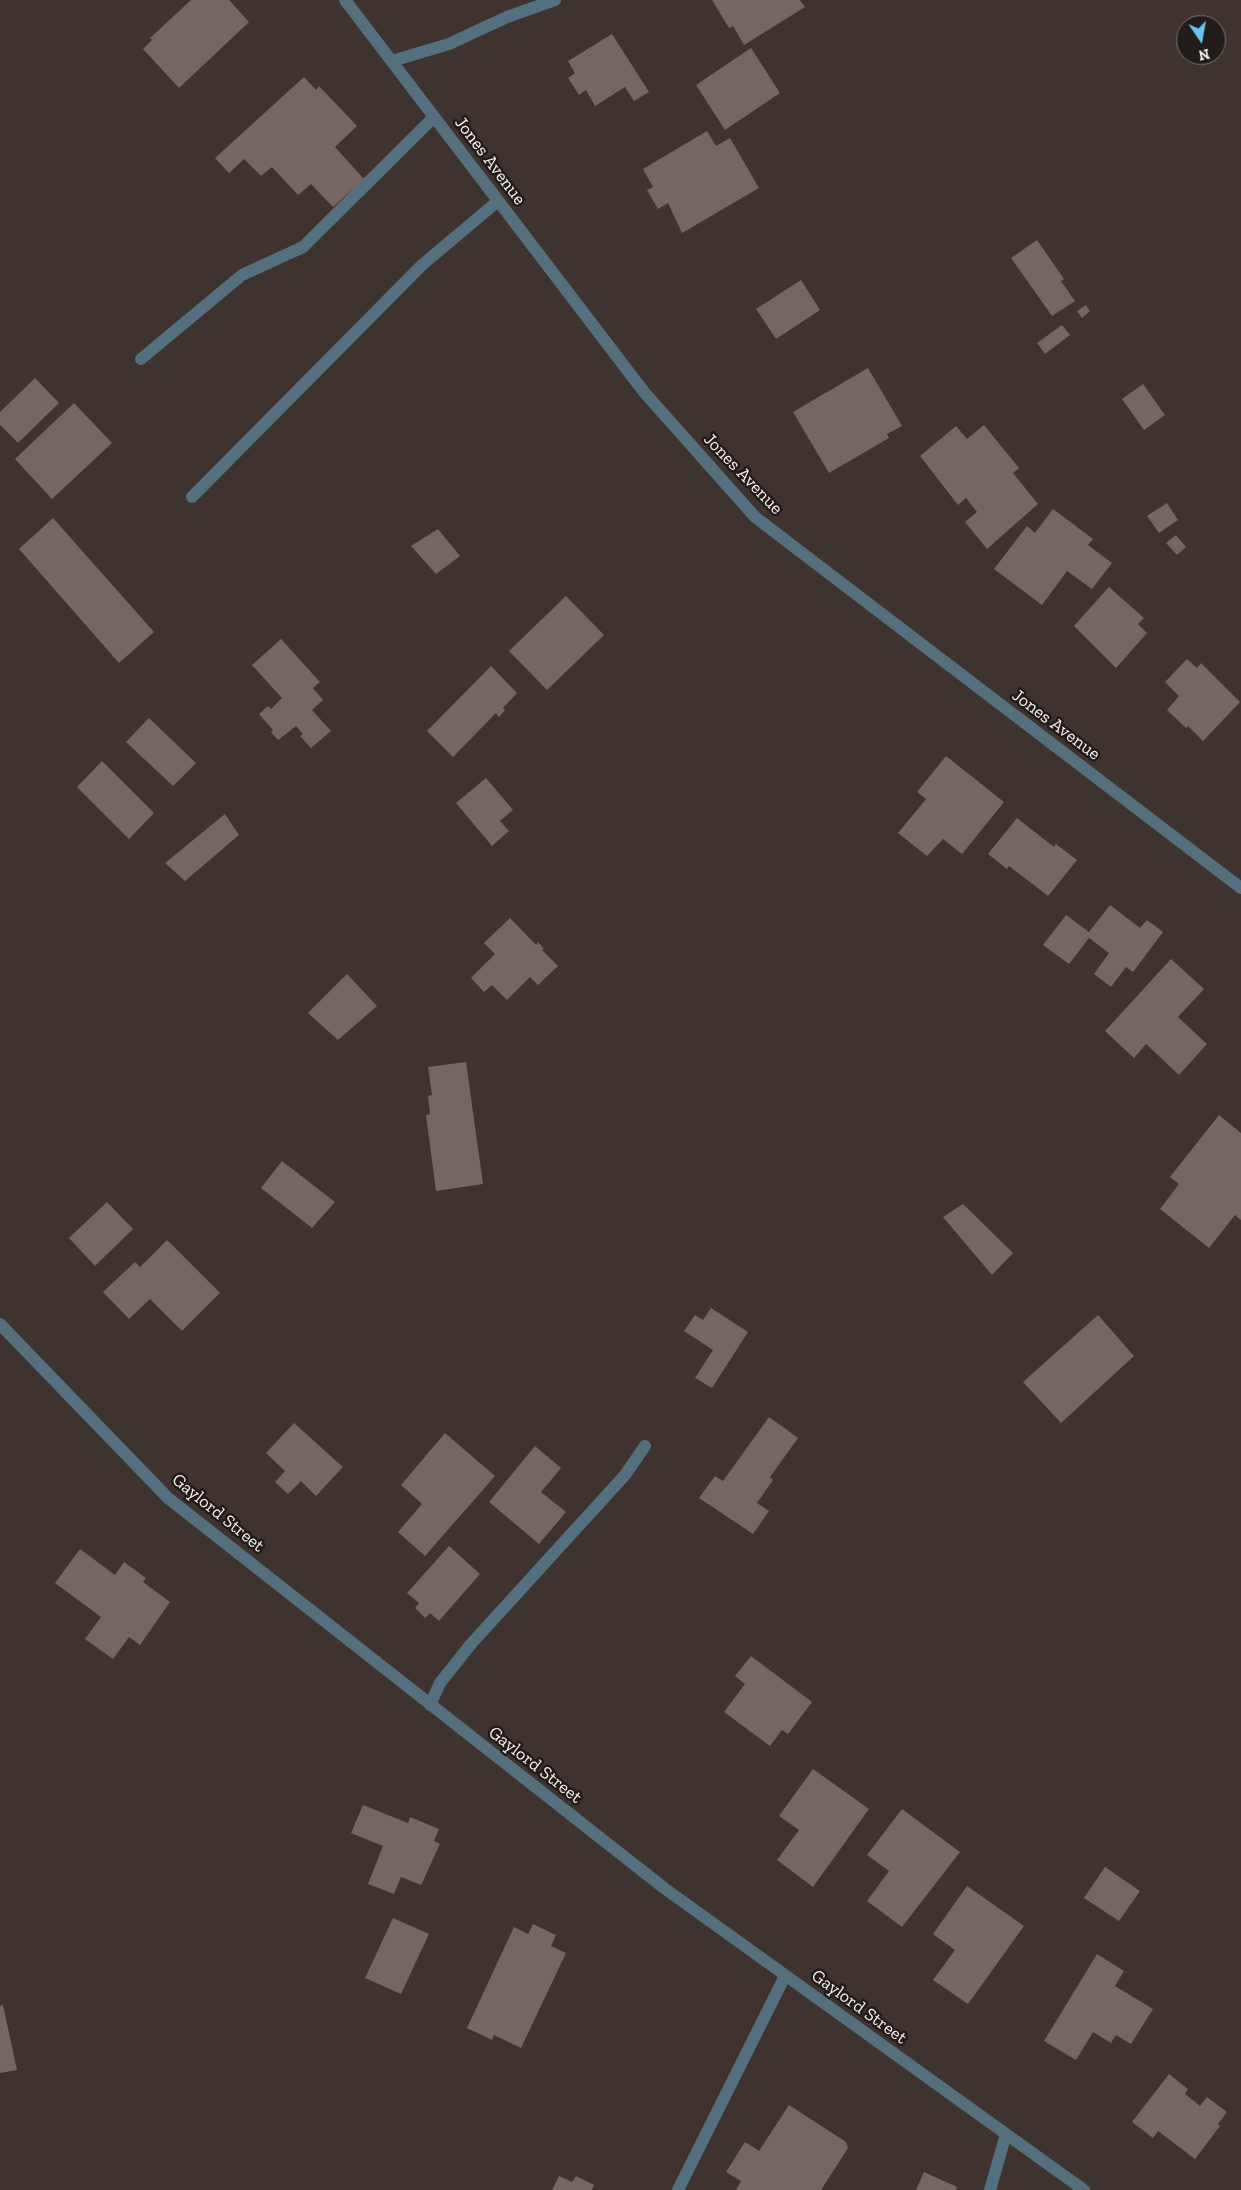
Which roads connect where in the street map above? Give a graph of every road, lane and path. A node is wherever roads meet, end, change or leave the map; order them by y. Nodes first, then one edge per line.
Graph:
1 (345, 0) edge
2 (555, 0) edge
3 (392, 61) junction
4 (434, 117) junction
5 (498, 201) junction
6 (141, 358) dead end
7 (192, 497) dead end
8 (1241, 888) edge
9 (0, 1324) edge
10 (645, 1446) dead end
11 (430, 1704) junction
12 (786, 1976) junction
13 (1006, 2134) junction
14 (678, 2190) edge
15 (990, 2190) edge
16 (1084, 2190) edge

1 - 3 street, Jones Avenue
2 - 3 street
3 - 4 street, Jones Avenue
4 - 5 street, Jones Avenue
4 - 6 street
5 - 7 street
5 - 8 street, Jones Avenue
9 - 11 street, Gaylord Street
10 - 11 street
11 - 12 street, Gaylord Street
12 - 13 street, Gaylord Street
12 - 14 street
13 - 15 street
13 - 16 street, Gaylord Street

